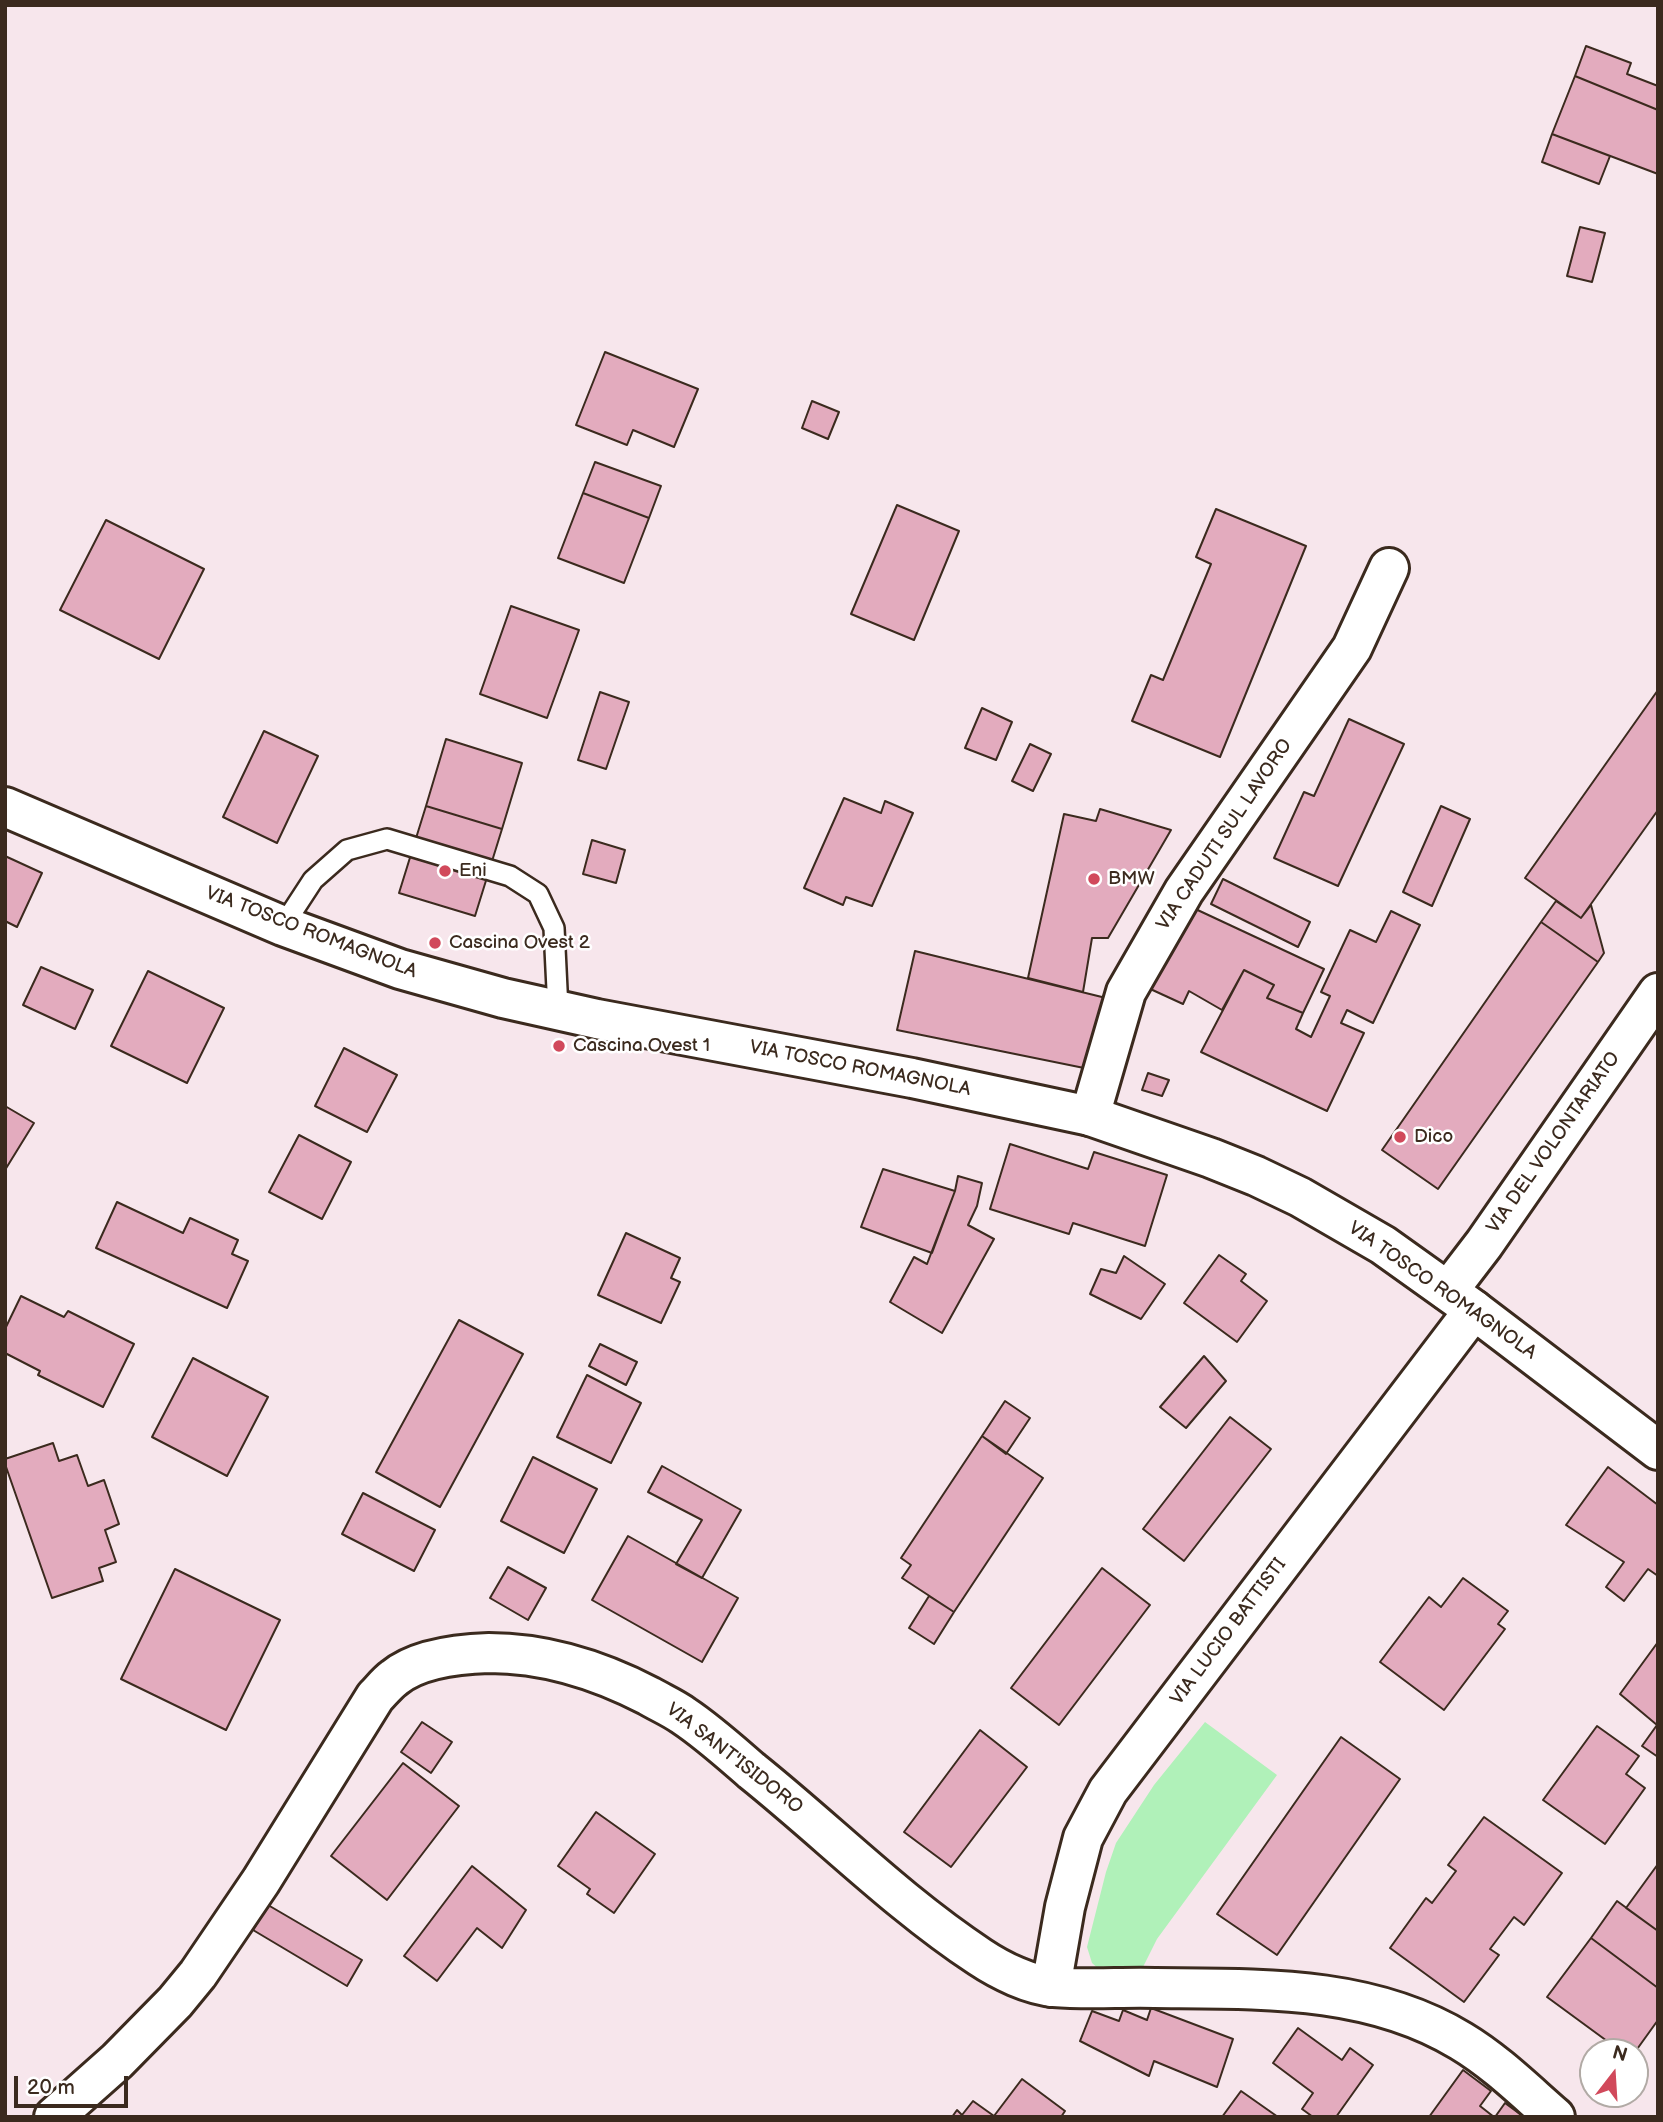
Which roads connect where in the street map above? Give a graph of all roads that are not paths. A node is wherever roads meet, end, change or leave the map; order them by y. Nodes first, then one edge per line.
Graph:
1 (1389, 568) dead end
2 (5, 807) edge
3 (283, 926) junction
4 (1658, 993) edge
5 (558, 1010) junction
6 (1090, 1116) junction
7 (1461, 1301) junction
8 (1658, 1450) edge
9 (1051, 1987) junction
10 (54, 2117) edge
11 (1555, 2117) edge

1 - 6 street, VIA CADUTI SUL LAVORO
2 - 3 street, VIA TOSCO ROMAGNOLA
3 - 5 street, VIA TOSCO ROMAGNOLA
3 - 5 lane
4 - 7 street, VIA DEL VOLONTARIATO
5 - 6 street, VIA TOSCO ROMAGNOLA
6 - 7 street, VIA TOSCO ROMAGNOLA
7 - 8 street, VIA TOSCO ROMAGNOLA
7 - 9 street, VIA LUCIO BATTISTI
9 - 10 street, VIA SANT'ISIDORO
9 - 11 street, VIA SANT'ISIDORO

